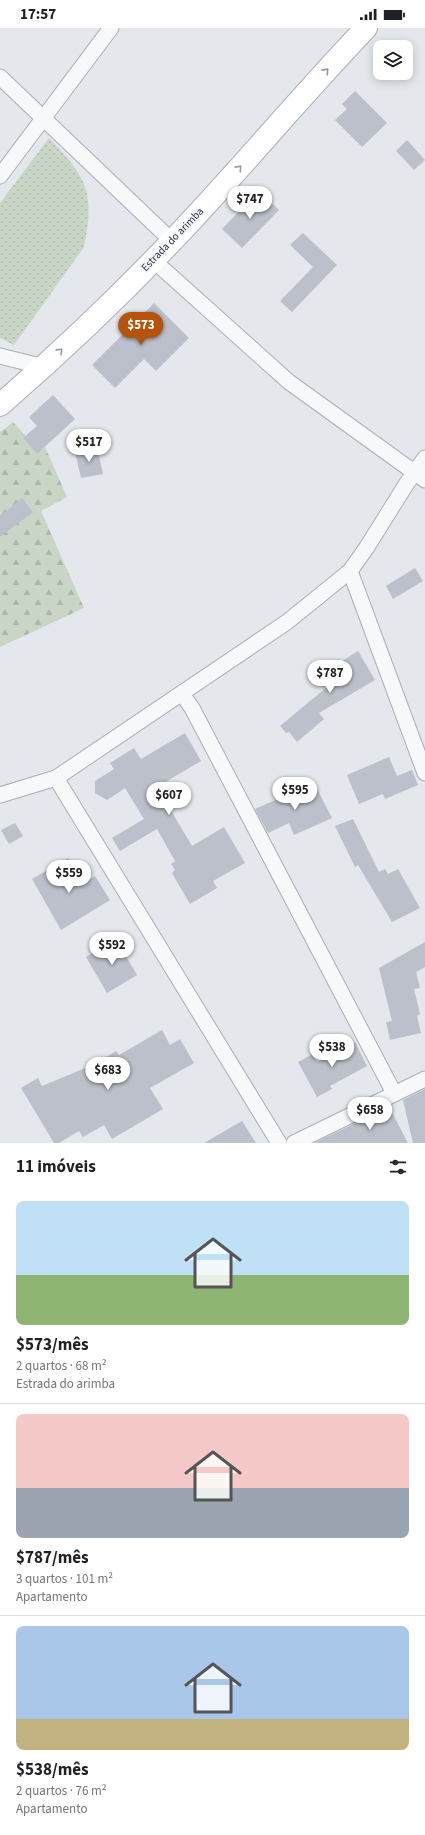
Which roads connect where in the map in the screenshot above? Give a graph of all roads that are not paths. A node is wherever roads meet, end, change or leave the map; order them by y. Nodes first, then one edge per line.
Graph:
1 (111, 28) edge
2 (366, 28) edge
3 (0, 77) edge
4 (44, 119) junction
5 (0, 176) edge
6 (172, 241) junction
7 (153, 260) junction
8 (0, 356) edge
9 (44, 367) junction
10 (0, 405) edge
11 (425, 458) edge
12 (419, 476) edge
13 (350, 571) junction
14 (182, 694) junction
15 (425, 773) edge
16 (56, 778) junction
17 (0, 795) edge
18 (425, 1079) edge
19 (394, 1093) junction
20 (279, 1143) edge
21 (294, 1143) edge

1 - 4 street
6 -> 2 main road, Estrada do arimba
3 - 4 street
4 - 5 street
4 - 6 street
6 - 7 main road, Estrada do arimba
9 -> 7 main road, Estrada do arimba
7 - 12 street
8 - 9 street
9 - 10 main road, Estrada do arimba
11 - 12 street
12 - 13 street
13 - 14 street
13 - 15 street
14 - 16 street
14 - 19 street
16 - 17 street
16 - 20 street
18 - 19 street
19 - 21 street

